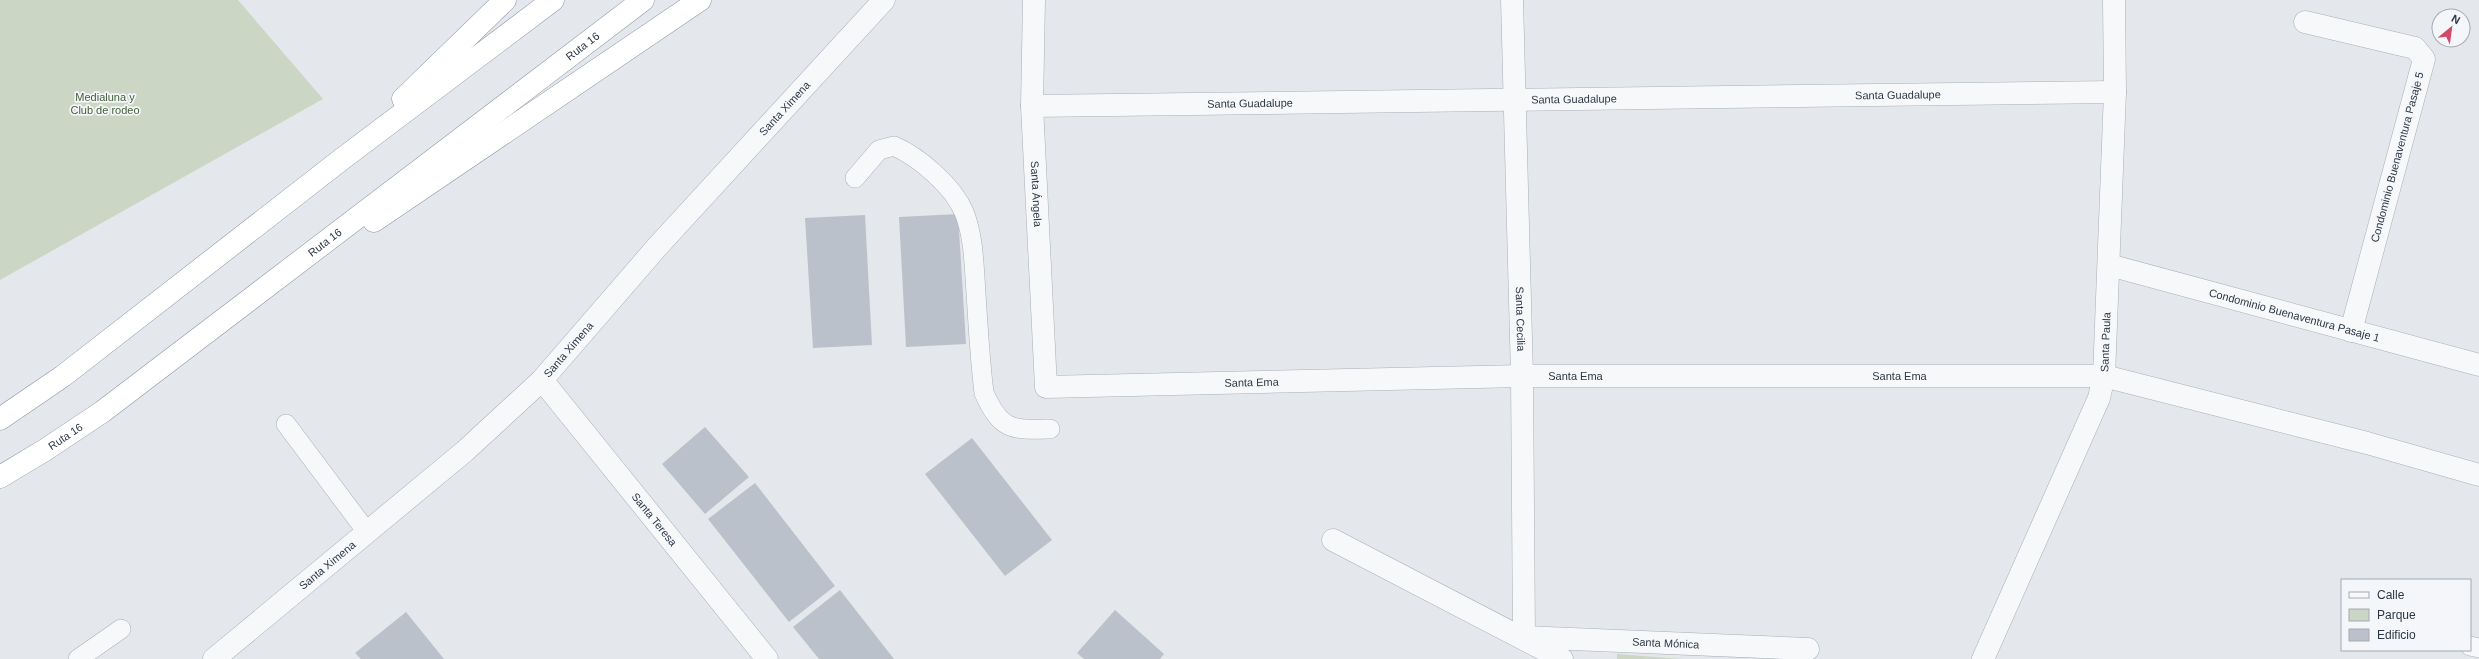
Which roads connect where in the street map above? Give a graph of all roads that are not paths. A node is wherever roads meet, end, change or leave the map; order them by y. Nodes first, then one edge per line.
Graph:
1 (505, 0) edge
2 (553, 0) edge
3 (643, 0) edge
4 (700, 0) edge
5 (884, 0) edge
6 (1034, 0) edge
7 (1512, 0) edge
8 (2114, 0) edge
9 (2305, 22) dead end
10 (2115, 92) junction
11 (1514, 98) junction
12 (1032, 106) junction
13 (342, 159) junction
14 (855, 178) dead end
15 (2109, 265) junction
16 (2351, 331) junction
17 (2479, 365) edge
18 (155, 370) junction
19 (1522, 376) junction
20 (2104, 376) junction
21 (542, 380) junction
22 (1046, 387) joint
23 (0, 418) edge
24 (286, 424) dead end
25 (1050, 429) dead end
26 (2479, 475) edge
27 (0, 477) edge
28 (367, 532) junction
29 (1333, 540) dead end
30 (121, 630) dead end
31 (1524, 637) junction
32 (1808, 649) dead end
33 (78, 659) edge
34 (214, 659) edge
35 (767, 659) edge
36 (1562, 659) edge
37 (1983, 659) edge

1 - 13 highway
2 - 13 highway
3 - 18 highway, Ruta 16
4 - 18 highway
5 - 21 street, Santa Ximena
6 - 12 street, Santa Ángela
7 - 11 street, Santa Cecilia
8 - 10 street, Santa Paula
9 - 16 street, Condominio Buenaventura Pasaje 5
10 - 11 street, Santa Guadalupe
10 - 15 street, Santa Paula
11 - 12 street, Santa Guadalupe
11 - 19 street, Santa Cecilia
12 - 22 street, Santa Ángela
13 - 23 highway
14 - 25 lane
15 - 16 street, Condominio Buenaventura Pasaje 1
15 - 20 street, Santa Paula
16 - 17 street, Condominio Buenaventura Pasaje 1
18 - 27 highway, Ruta 16
19 - 20 street, Santa Ema
19 - 22 street, Santa Ema
19 - 31 street, Santa Cecilia
20 - 26 street, Santa Ema
20 - 37 street, Santa Paula
21 - 28 street, Santa Ximena
21 - 35 street, Santa Teresa
24 - 28 lane
28 - 34 street, Santa Ximena
29 - 31 street, Santa Mónica
30 - 33 lane
31 - 32 street, Santa Mónica
31 - 36 street, Santa Mónica

